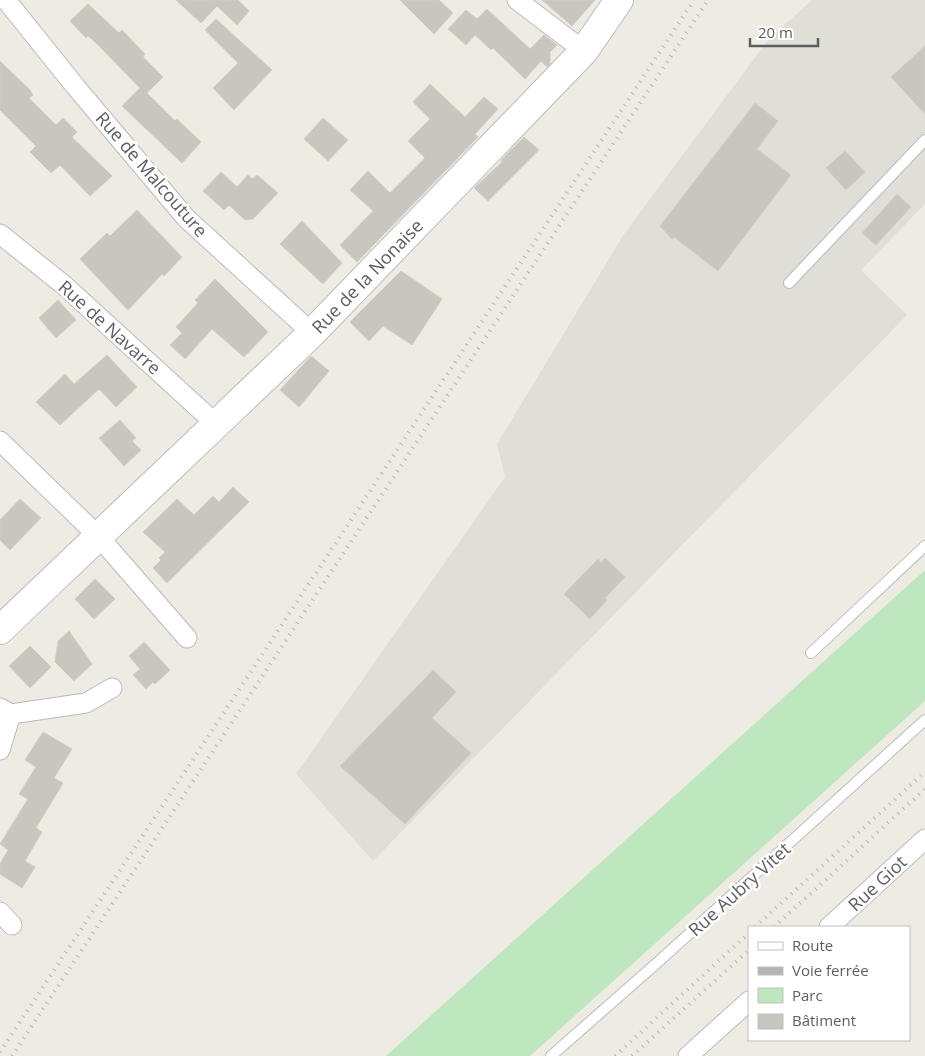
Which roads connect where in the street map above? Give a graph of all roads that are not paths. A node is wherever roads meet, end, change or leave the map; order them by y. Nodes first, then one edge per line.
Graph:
1 (6, 0) edge
2 (516, 0) edge
3 (619, 0) edge
4 (584, 51) junction
5 (925, 140) edge
6 (0, 234) edge
7 (789, 283) dead end
8 (312, 333) junction
9 (217, 425) junction
10 (0, 441) edge
11 (99, 537) junction
12 (925, 546) edge
13 (0, 630) edge
14 (187, 638) dead end
15 (811, 653) dead end
16 (112, 688) dead end
17 (5, 711) edge
18 (925, 720) edge
19 (0, 750) edge
20 (925, 839) edge
21 (830, 926) edge
22 (748, 1002) edge
23 (551, 1056) edge
24 (688, 1056) edge

1 - 8 street, Rue de Malcouture
2 - 4 street
3 - 4 main road, Rue de la Nonaise
4 - 8 main road, Rue de la Nonaise
5 - 7 lane
6 - 9 street, Rue de Navarre
8 - 9 main road, Rue de la Nonaise
9 - 11 main road, Rue de la Nonaise
10 - 11 street
11 - 13 main road, Rue de la Nonaise
11 - 14 street
12 - 15 lane
16 - 17 street
17 - 19 street
18 - 23 lane, Rue Aubry Vitet
20 - 21 street, Rue Giot
22 - 24 street

